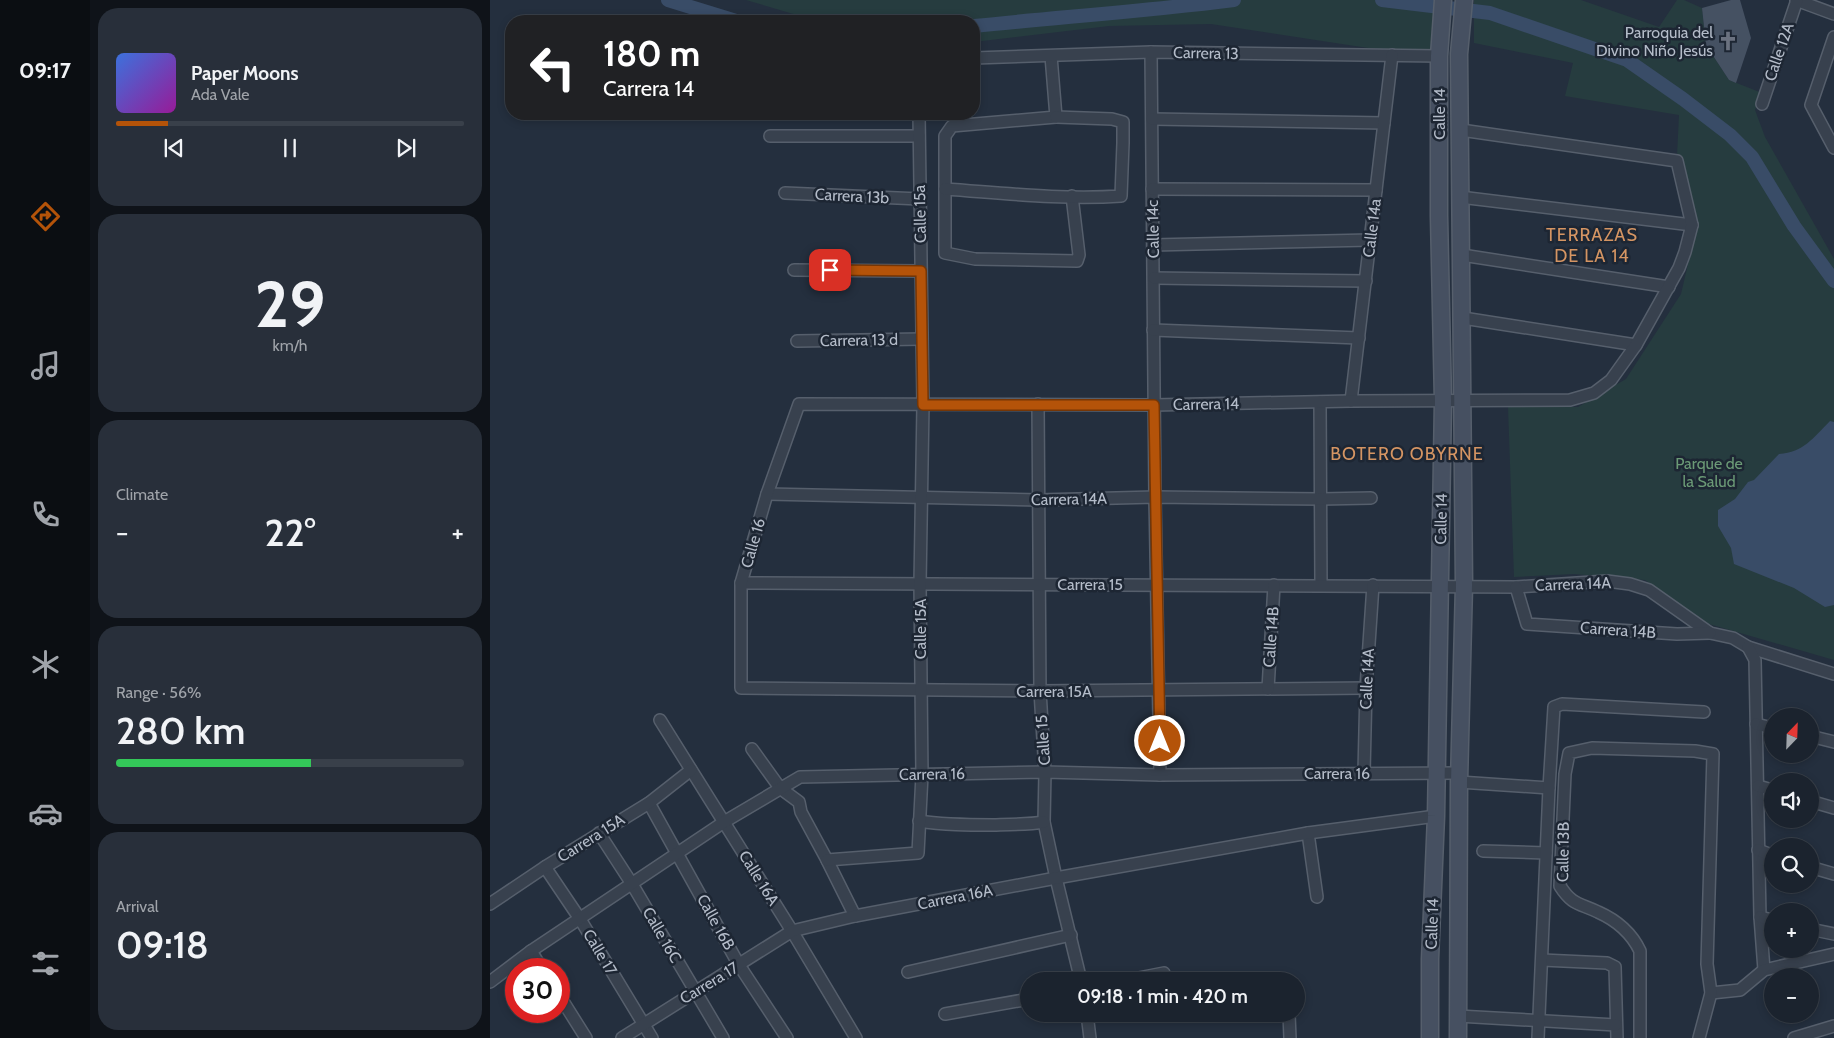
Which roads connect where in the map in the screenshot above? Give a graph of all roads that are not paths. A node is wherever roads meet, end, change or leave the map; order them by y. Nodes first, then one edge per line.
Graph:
1 (1443, 0) edge
2 (1464, 0) edge
3 (1796, 0) edge
4 (1834, 14) edge
5 (1834, 37) edge
6 (1151, 52) junction
7 (1392, 55) junction
8 (1051, 56) junction
9 (1439, 56) junction
10 (980, 58) edge
11 (1831, 58) edge
12 (1762, 104) dead end
13 (1056, 117) junction
14 (1152, 119) junction
15 (919, 120) edge
16 (1384, 123) junction
17 (1461, 130) junction
18 (770, 136) dead end
19 (919, 136) junction
20 (1834, 148) edge
21 (945, 189) junction
22 (1152, 189) junction
23 (1376, 190) junction
24 (785, 192) dead end
25 (1072, 196) junction
26 (1460, 197) junction
27 (920, 199) junction
28 (1692, 226) junction
29 (1370, 240) junction
30 (1153, 245) junction
31 (1462, 255) junction
32 (794, 270) dead end
33 (921, 271) junction
34 (1154, 278) junction
35 (1366, 281) junction
36 (1669, 287) junction
37 (1463, 318) junction
38 (1153, 330) junction
39 (1359, 338) junction
40 (922, 339) junction
41 (797, 341) dead end
42 (1636, 345) junction
43 (1352, 401) junction
44 (1443, 401) junction
45 (1462, 401) junction
46 (1320, 402) junction
47 (799, 404) joint
48 (1038, 404) junction
49 (923, 405) junction
50 (1154, 405) junction
51 (767, 494) junction
52 (921, 497) junction
53 (1155, 497) junction
54 (1371, 498) dead end
55 (1321, 499) junction
56 (1039, 500) junction
57 (741, 583) junction
58 (920, 584) junction
59 (1040, 584) junction
60 (1156, 584) junction
61 (1274, 585) junction
62 (1321, 585) junction
63 (1372, 585) junction
64 (1440, 586) junction
65 (1464, 586) junction
66 (1516, 587) junction
67 (1683, 614) junction
68 (1710, 633) junction
69 (1677, 634) junction
70 (1748, 647) junction
71 (1834, 674) edge
72 (741, 688) joint
73 (1366, 688) junction
74 (1268, 689) junction
75 (921, 690) junction
76 (1040, 691) junction
77 (1159, 691) junction
78 (1704, 712) dead end
79 (660, 720) dead end
80 (1756, 724) junction
81 (1764, 726) edge
82 (1819, 738) edge
83 (1834, 742) edge
84 (752, 749) dead end
85 (691, 770) junction
86 (1045, 772) junction
87 (1364, 772) junction
88 (1436, 772) junction
89 (1160, 774) junction
90 (922, 775) junction
91 (1459, 778) junction
92 (1758, 786) junction
93 (780, 788) junction
94 (1548, 788) junction
95 (1764, 788) edge
96 (649, 803) junction
97 (1819, 804) edge
98 (1834, 808) edge
99 (1436, 816) junction
100 (919, 821) junction
101 (724, 822) junction
102 (1044, 822) junction
103 (599, 833) junction
104 (1308, 834) junction
105 (1758, 850) junction
106 (1483, 851) dead end
107 (1764, 852) edge
108 (1546, 853) junction
109 (678, 854) junction
110 (827, 860) junction
111 (545, 867) junction
112 (1819, 870) edge
113 (1834, 874) edge
114 (1056, 878) junction
115 (632, 884) junction
116 (1317, 897) dead end
117 (490, 904) edge
118 (855, 916) junction
119 (1760, 917) junction
120 (1764, 918) edge
121 (580, 919) junction
122 (792, 931) junction
123 (1819, 931) edge
124 (1834, 934) edge
125 (1071, 935) junction
126 (531, 951) junction
127 (1834, 954) edge
128 (535, 958) edge
129 (1542, 960) junction
130 (739, 965) junction
131 (1773, 968) edge
132 (1764, 970) joint
133 (908, 972) dead end
134 (1079, 972) edge
135 (490, 982) edge
136 (695, 991) junction
137 (1711, 994) junction
138 (1020, 1001) edge
139 (570, 1013) edge
140 (945, 1014) dead end
141 (1458, 1016) junction
142 (1540, 1020) junction
143 (1088, 1022) edge
144 (1289, 1022) edge
145 (643, 1024) junction
146 (1616, 1025) junction
147 (1834, 1026) edge
148 (586, 1038) edge
149 (622, 1038) edge
150 (652, 1038) edge
151 (723, 1038) edge
152 (787, 1038) edge
153 (856, 1038) edge
154 (1090, 1038) edge
155 (1290, 1038) edge
156 (1430, 1038) edge
157 (1458, 1038) edge
158 (1538, 1038) edge
159 (1616, 1038) edge
160 (1640, 1038) edge
161 (1699, 1038) edge
162 (1794, 1038) edge

1 - 9 main road, Calle 14
2 - 17 main road, Calle 14
3 - 4 street
3 - 12 street, Calle 12A
5 - 11 street
6 - 7 street, Carrera 13
6 - 8 street, Carrera 13
6 - 14 street, Calle 14c
7 - 9 street, Carrera 13
7 - 16 street, Calle 14a
8 - 10 street, Carrera 13
8 - 13 street
9 - 44 main road, Calle 14
11 - 20 street
13 - 21 street
13 - 25 street
14 - 16 street
14 - 22 street, Calle 14c
15 - 19 street, Calle 15a
16 - 23 street, Calle 14a
17 - 26 main road, Calle 14
17 - 28 street
18 - 19 street
19 - 27 street, Calle 15a
21 - 25 street
21 - 25 street
22 - 23 street
22 - 30 street, Calle 14c
23 - 29 street, Calle 14a
24 - 27 street, Carrera 13b
26 - 28 street
26 - 31 main road, Calle 14
27 - 33 street, Calle 15a
28 - 36 street, Carrera 14
29 - 30 street
29 - 35 street, Calle 14a
30 - 34 street, Calle 14c
31 - 36 street
31 - 37 main road, Calle 14
32 - 33 street
33 - 40 street, Calle 15a
34 - 35 street
34 - 38 street, Calle 14c
35 - 39 street, Calle 14a
36 - 42 street, Carrera 14
37 - 42 street
37 - 45 main road, Calle 14
38 - 39 street
38 - 50 street, Calle 14c
39 - 43 street, Calle 14a
40 - 41 street, Carrera 13 d
40 - 49 street, Calle 15a
42 - 45 street, Carrera 14
43 - 44 street, Carrera 14
43 - 46 street, Carrera 14
44 - 45 street, Carrera 14
44 - 64 main road, Calle 14
45 - 65 main road, Calle 14
46 - 50 street, Carrera 14
46 - 55 street
47 - 49 street, Carrera 14
47 - 51 street, Calle 16
48 - 49 street, Carrera 14
48 - 50 street, Carrera 14
48 - 56 street, Calle 15
49 - 52 street, Calle 15A
50 - 53 street
51 - 52 street, Carrera 14A
51 - 57 street, Calle 16
52 - 56 street, Carrera 14A
52 - 58 street, Calle 15A
53 - 55 street, Carrera 14A
53 - 56 street, Carrera 14A
53 - 60 street
54 - 55 street, Carrera 14A
55 - 62 street
56 - 59 street, Calle 15
57 - 58 street, Carrera 15
57 - 72 street, Calle 16
58 - 59 street, Carrera 15
58 - 75 street, Calle 15A
59 - 60 street, Carrera 15
59 - 76 street, Calle 15
60 - 61 street, Carrera 15
60 - 77 street
61 - 62 street, Carrera 15
61 - 74 street, Calle 14B
62 - 63 street, Carrera 15
63 - 64 street, Carrera 15
63 - 73 street, Calle 14A
64 - 65 street, Carrera 14A
64 - 88 main road, Calle 14
65 - 66 street, Carrera 14A
65 - 91 main road, Calle 14
66 - 67 street, Carrera 14A
66 - 69 street, Carrera 14B
67 - 68 street, Carrera 14A
67 - 69 street
68 - 69 street, Carrera 14B
68 - 70 street, Carrera 14A
70 - 71 street, Carrera 14A
70 - 80 street
72 - 75 street, Carrera 15A
73 - 74 street, Carrera 15A
73 - 87 street, Calle 14A
74 - 77 street, Carrera 15A
75 - 76 street, Carrera 15A
75 - 90 street, Calle 15A
76 - 77 street, Carrera 15A
76 - 86 street, Calle 15
77 - 89 street
78 - 94 street
79 - 85 street, Calle 16A
80 - 81 street
80 - 92 street
82 - 83 street
84 - 93 street
85 - 96 street, Carrera 15A
85 - 101 street, Calle 16A
86 - 89 street, Carrera 16
86 - 90 street, Carrera 16
86 - 102 street, Calle 15
87 - 88 street, Carrera 16
87 - 89 street, Carrera 16
88 - 91 street, Carrera 16
88 - 99 main road, Calle 14
90 - 93 street, Carrera 16
90 - 100 street, Calle 15A
91 - 94 street, Carrera 16
91 - 141 main road, Calle 14
92 - 95 street
92 - 105 street
93 - 101 street, Carrera 16
93 - 110 street
94 - 108 street
96 - 103 street, Carrera 15A
96 - 109 street, Calle 16B
97 - 98 street
99 - 104 street, Carrera 16A
99 - 156 main road, Calle 14
100 - 102 street
100 - 110 street, Calle 15A
101 - 109 street, Carrera 16
101 - 122 street, Calle 16A
102 - 114 street, Calle 15
103 - 111 street, Carrera 15A
103 - 115 street, Calle 16C
104 - 114 street, Carrera 16A
104 - 116 street
105 - 107 street
105 - 119 street
106 - 108 street
108 - 129 street
109 - 115 street, Carrera 16
109 - 130 street, Calle 16B
110 - 118 street
111 - 117 street, Carrera 15A
111 - 121 street, Calle 17
112 - 113 street
114 - 118 street, Carrera 16A
114 - 125 street, Calle 15
115 - 121 street, Carrera 16
115 - 136 street, Calle 16C
118 - 122 street, Carrera 17
119 - 120 street
119 - 132 street
121 - 126 street, Carrera 16
121 - 145 street, Calle 17
122 - 130 street, Carrera 17
122 - 153 street, Calle 16A
123 - 124 street
125 - 133 street
125 - 134 street, Calle 15
126 - 128 street
126 - 135 street, Carrera 16
127 - 131 street
129 - 142 street
129 - 146 street
130 - 136 street, Carrera 17
130 - 152 street, Calle 16B
132 - 137 street
136 - 145 street, Carrera 17
136 - 151 street, Calle 16C
137 - 160 street, Calle 13B
137 - 161 street
138 - 140 street
139 - 148 street
141 - 142 street
141 - 157 main road, Calle 14
142 - 146 street
142 - 158 street
143 - 154 street
144 - 155 street
145 - 149 street, Carrera 17
145 - 150 street, Calle 17
146 - 159 street
147 - 162 street

